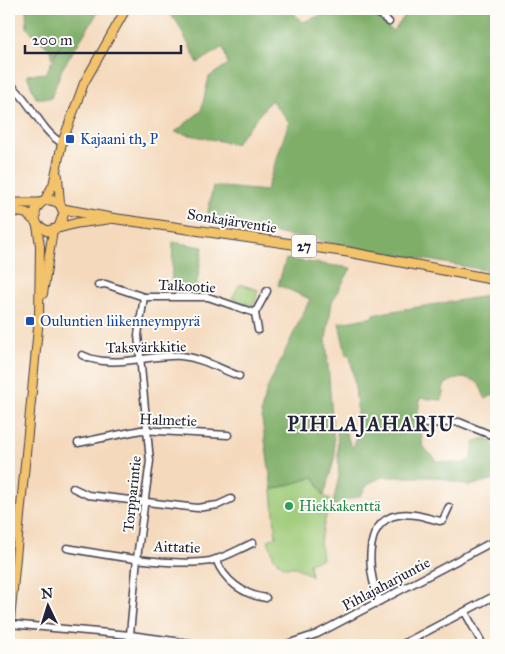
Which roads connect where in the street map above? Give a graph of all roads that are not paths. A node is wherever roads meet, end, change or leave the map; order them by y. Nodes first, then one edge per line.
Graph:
1 (126, 9) edge
2 (373, 9) edge
3 (389, 22) dead end
4 (9, 83) edge
5 (62, 143) junction
6 (58, 167) junction
7 (42, 201) junction
8 (9, 203) edge
9 (62, 207) junction
10 (9, 210) edge
11 (111, 218) junction
12 (35, 222) junction
13 (56, 229) junction
14 (496, 280) edge
15 (98, 285) dead end
16 (267, 291) dead end
17 (144, 297) junction
18 (255, 313) junction
19 (39, 318) junction
20 (258, 330) dead end
21 (82, 355) dead end
22 (140, 358) junction
23 (239, 376) dead end
24 (425, 424) dead end
25 (147, 430) junction
26 (228, 435) dead end
27 (496, 437) edge
28 (78, 443) dead end
29 (73, 488) dead end
30 (231, 499) dead end
31 (146, 501) junction
32 (449, 507) dead end
33 (496, 540) edge
34 (253, 542) dead end
35 (67, 548) dead end
36 (137, 558) junction
37 (216, 559) junction
38 (496, 595) edge
39 (266, 598) dead end
40 (380, 601) junction
41 (465, 612) junction
42 (9, 627) edge
43 (130, 635) junction
44 (129, 645) edge
45 (204, 645) edge
46 (284, 645) edge
47 (401, 645) edge
48 (483, 645) edge

1 - 5 main road
2 - 3 street
4 - 5 street
5 - 6 main road
6 - 7 main road
6 - 9 main road
7 - 8 highway
7 - 9 highway
7 - 12 highway
9 - 11 highway, Sonkajärventie / 27
9 - 13 highway
10 - 12 highway
11 - 13 highway, Sonkajärventie / 27
11 - 14 highway, Sonkajärventie / 27
12 - 13 highway
12 - 19 main road
13 - 19 main road
15 - 17 street, Talkootie
16 - 18 street
17 - 18 street, Talkootie
17 - 22 street, Torpparintie
18 - 20 street
19 - 42 main road
21 - 22 street, Taksvärkkitie
22 - 23 street, Taksvärkkitie
22 - 25 street, Torpparintie
24 - 27 street
25 - 26 street, Halmetie
25 - 28 street, Halmetie
25 - 31 street, Torpparintie
29 - 31 street
30 - 31 street
31 - 36 street, Torpparintie
32 - 40 street
33 - 40 street, Pihlajaharjuntie
34 - 37 street, Aittatie
35 - 36 street, Aittatie
36 - 37 street, Aittatie
36 - 43 street, Torpparintie
37 - 39 street
38 - 41 street
40 - 46 street, Pihlajaharjuntie
41 - 47 street
41 - 48 street
42 - 43 street
43 - 44 street, Torpparintie
43 - 45 street

